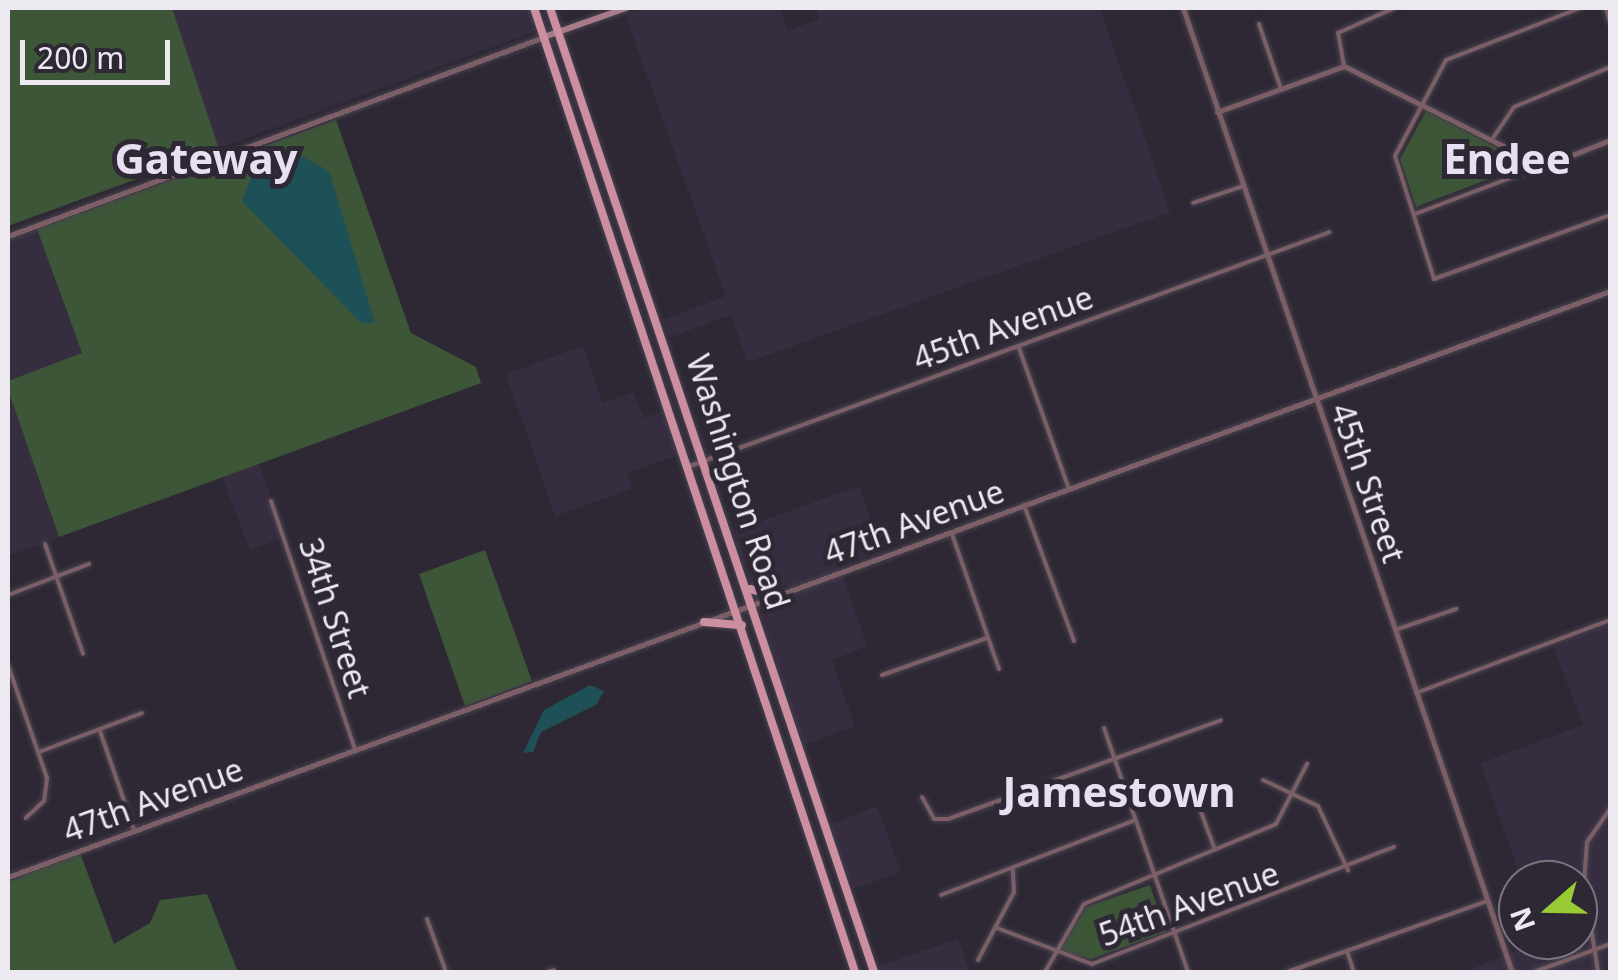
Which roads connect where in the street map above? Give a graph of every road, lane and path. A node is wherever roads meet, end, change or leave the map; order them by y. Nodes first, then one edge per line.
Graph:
1 (534, 8) edge
2 (550, 8) edge
3 (626, 8) edge
4 (1182, 8) edge
5 (1394, 8) edge
6 (1580, 8) edge
7 (1606, 8) edge
8 (1610, 22) edge
9 (1259, 24) dead end
10 (558, 32) junction
11 (544, 37) junction
12 (1344, 66) junction
13 (1610, 67) edge
14 (1281, 89) junction
15 (1422, 100) junction
16 (1217, 112) junction
17 (1493, 138) junction
18 (1610, 140) edge
19 (1557, 160) junction
20 (1243, 186) junction
21 (1193, 204) dead end
22 (1414, 214) junction
23 (1610, 214) edge
24 (1330, 232) dead end
25 (8, 236) edge
26 (1266, 254) junction
27 (1610, 291) edge
28 (1019, 348) junction
29 (1316, 400) junction
30 (704, 460) junction
31 (690, 466) junction
32 (1069, 488) junction
33 (271, 501) dead end
34 (1024, 506) junction
35 (952, 534) junction
36 (45, 544) dead end
37 (89, 564) dead end
38 (57, 577) junction
39 (746, 585) junction
40 (8, 596) edge
41 (778, 596) junction
42 (752, 605) junction
43 (1456, 609) dead end
44 (738, 610) junction
45 (1610, 620) edge
46 (704, 622) junction
47 (744, 629) junction
48 (1395, 630) junction
49 (987, 638) junction
50 (1074, 641) dead end
51 (83, 654) dead end
52 (8, 665) edge
53 (999, 670) dead end
54 (882, 676) dead end
55 (1416, 693) junction
56 (142, 714) dead end
57 (1220, 720) dead end
58 (1104, 728) dead end
59 (100, 730) junction
60 (355, 750) junction
61 (39, 752) junction
62 (1114, 759) junction
63 (1307, 764) dead end
64 (1263, 780) dead end
65 (1294, 794) junction
66 (922, 797) dead end
67 (1198, 804) dead end
68 (1610, 809) edge
69 (26, 818) dead end
70 (1135, 820) junction
71 (134, 830) junction
72 (1214, 847) junction
73 (1394, 847) dead end
74 (1588, 860) edge
75 (1012, 868) junction
76 (1348, 870) junction
77 (8, 877) edge
78 (1155, 878) junction
79 (848, 892) junction
80 (941, 896) dead end
81 (831, 898) junction
82 (1488, 900) junction
83 (427, 919) dead end
84 (997, 928) junction
85 (1175, 934) junction
86 (1347, 951) junction
87 (1054, 953) junction
88 (978, 960) dead end
89 (1568, 960) edge
90 (446, 972) edge
91 (855, 972) edge
92 (874, 972) edge
93 (1044, 972) edge
94 (1188, 972) edge
95 (1287, 972) edge
96 (1354, 972) edge
97 (1512, 972) edge
98 (1534, 972) edge

1 - 11 main road, Washington Road
2 - 10 main road, Washington Road
3 - 10 main road
4 - 16 street, 45th Street
5 - 12 street
6 - 15 street
7 - 8 street
9 - 14 street
10 - 11 main road
10 - 30 main road, Washington Road
11 - 25 street
11 - 31 main road, Washington Road
12 - 14 street
12 - 15 street
13 - 17 street
14 - 16 street
15 - 17 street
15 - 22 street
16 - 20 street, 45th Street
17 - 19 street
18 - 19 street
19 - 22 street
20 - 21 street
20 - 26 street, 45th Street
22 - 23 street
24 - 26 street, 45th Avenue
26 - 28 street, 45th Avenue
26 - 29 street, 45th Street
27 - 29 street, 47th Avenue
28 - 30 street, 45th Avenue
28 - 32 street
29 - 32 street, 47th Avenue
29 - 48 street, 45th Street
30 - 31 street, 45th Avenue
30 - 39 main road, Washington Road
31 - 44 main road, Washington Road
32 - 34 street, 47th Avenue
33 - 60 street, 34th Street
34 - 35 street, 47th Avenue
34 - 50 street
35 - 41 street, 47th Avenue
35 - 49 street
36 - 38 street
37 - 38 street
38 - 40 street
38 - 51 street
39 - 41 main road
39 - 42 main road, Washington Road
41 - 42 street, 47th Avenue
42 - 44 street, 47th Avenue
42 - 79 main road, Washington Road
43 - 48 street
44 - 46 street, 47th Avenue
44 - 47 main road, Washington Road
45 - 55 street
46 - 47 main road
46 - 60 street, 47th Avenue
47 - 81 main road, Washington Road
48 - 55 street, 45th Street
49 - 53 street
49 - 54 street
52 - 61 street
55 - 82 street, 45th Street
56 - 59 street
57 - 62 street
58 - 62 street
59 - 61 street
59 - 71 street
60 - 71 street, 47th Avenue
61 - 69 street
62 - 66 street
62 - 70 street
63 - 65 street
64 - 65 street
65 - 72 street
65 - 76 street
67 - 72 street
68 - 74 street
70 - 75 street
70 - 78 street
71 - 77 street, 47th Avenue
72 - 78 street
73 - 76 street, 54th Avenue
75 - 80 street
75 - 84 street
76 - 85 street, 54th Avenue
78 - 85 street
78 - 87 street
79 - 81 main road
79 - 92 main road, Washington Road
81 - 91 main road, Washington Road
82 - 86 street
82 - 97 street, 45th Street
83 - 90 street
84 - 87 street, 54th Avenue
84 - 88 street
85 - 87 street, 54th Avenue
85 - 94 street
86 - 95 street
86 - 96 street
87 - 93 street
89 - 98 street

